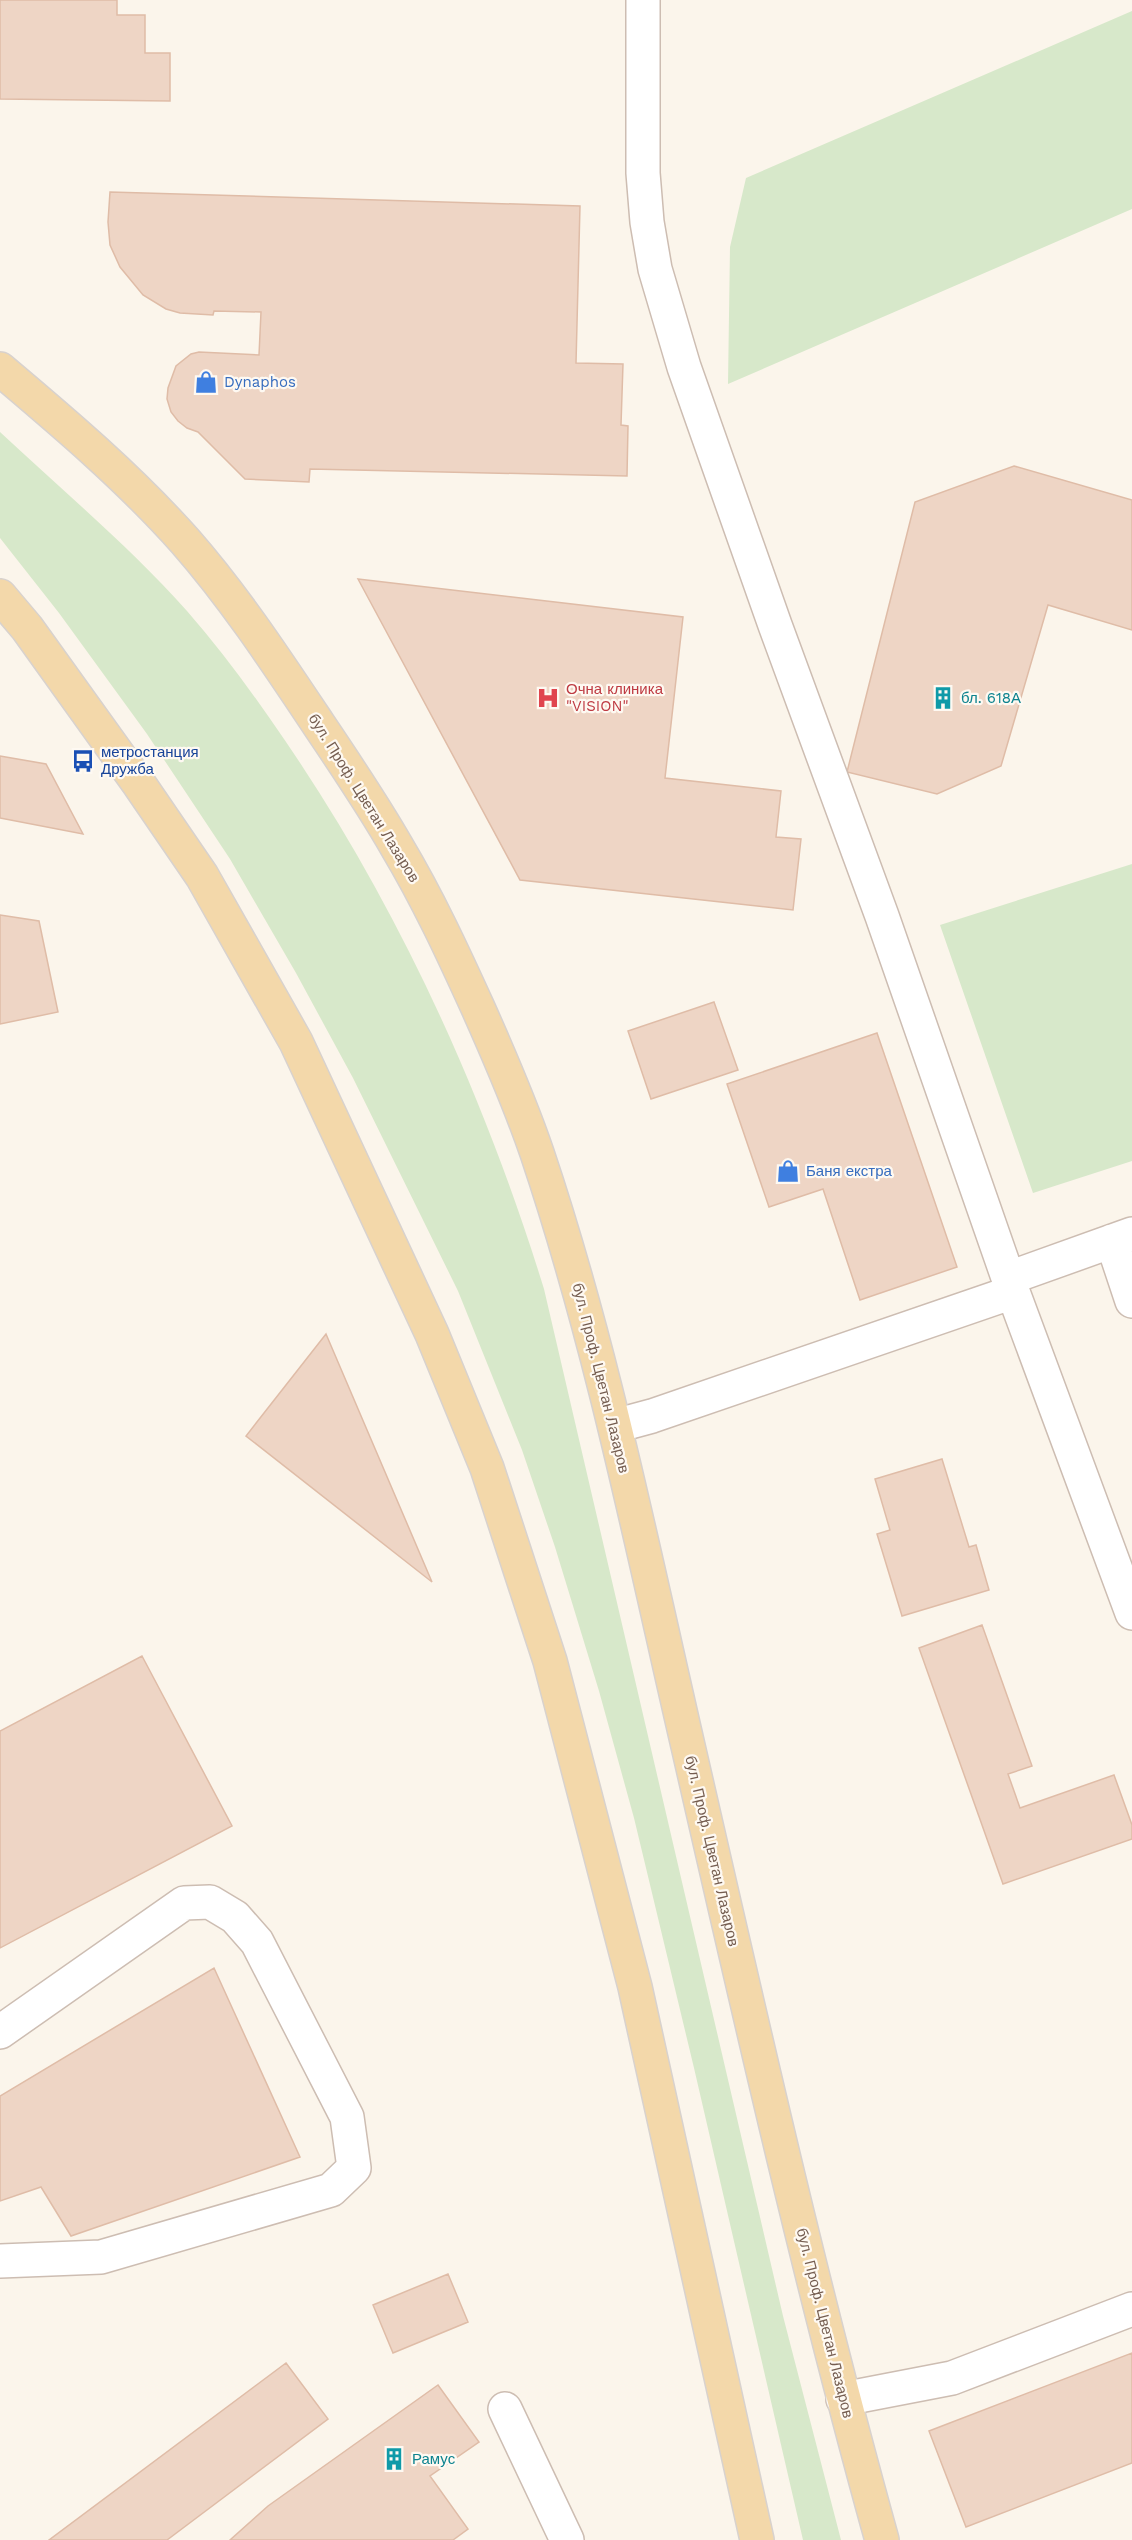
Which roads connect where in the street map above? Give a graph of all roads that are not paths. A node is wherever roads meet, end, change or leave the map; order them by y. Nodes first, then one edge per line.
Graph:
1 (644, 0) edge
2 (0, 369) edge
3 (0, 596) edge
4 (1122, 1238) edge
5 (1011, 1285) junction
6 (1132, 1301) edge
7 (615, 1426) junction
8 (1130, 1599) edge
9 (0, 2032) edge
10 (0, 2260) edge
11 (1132, 2309) edge
12 (843, 2399) junction
13 (505, 2409) dead end
14 (567, 2540) edge
15 (757, 2540) edge
16 (882, 2540) edge

1 - 5 lane
2 - 7 main road, бул. Проф. Цветан Лазаров
3 - 15 main road
4 - 5 lane
4 - 6 lane
5 - 7 lane
5 - 8 lane
7 - 12 main road, бул. Проф. Цветан Лазаров
9 - 10 lane
11 - 12 lane
12 - 16 main road, бул. Проф. Цветан Лазаров
13 - 14 lane

